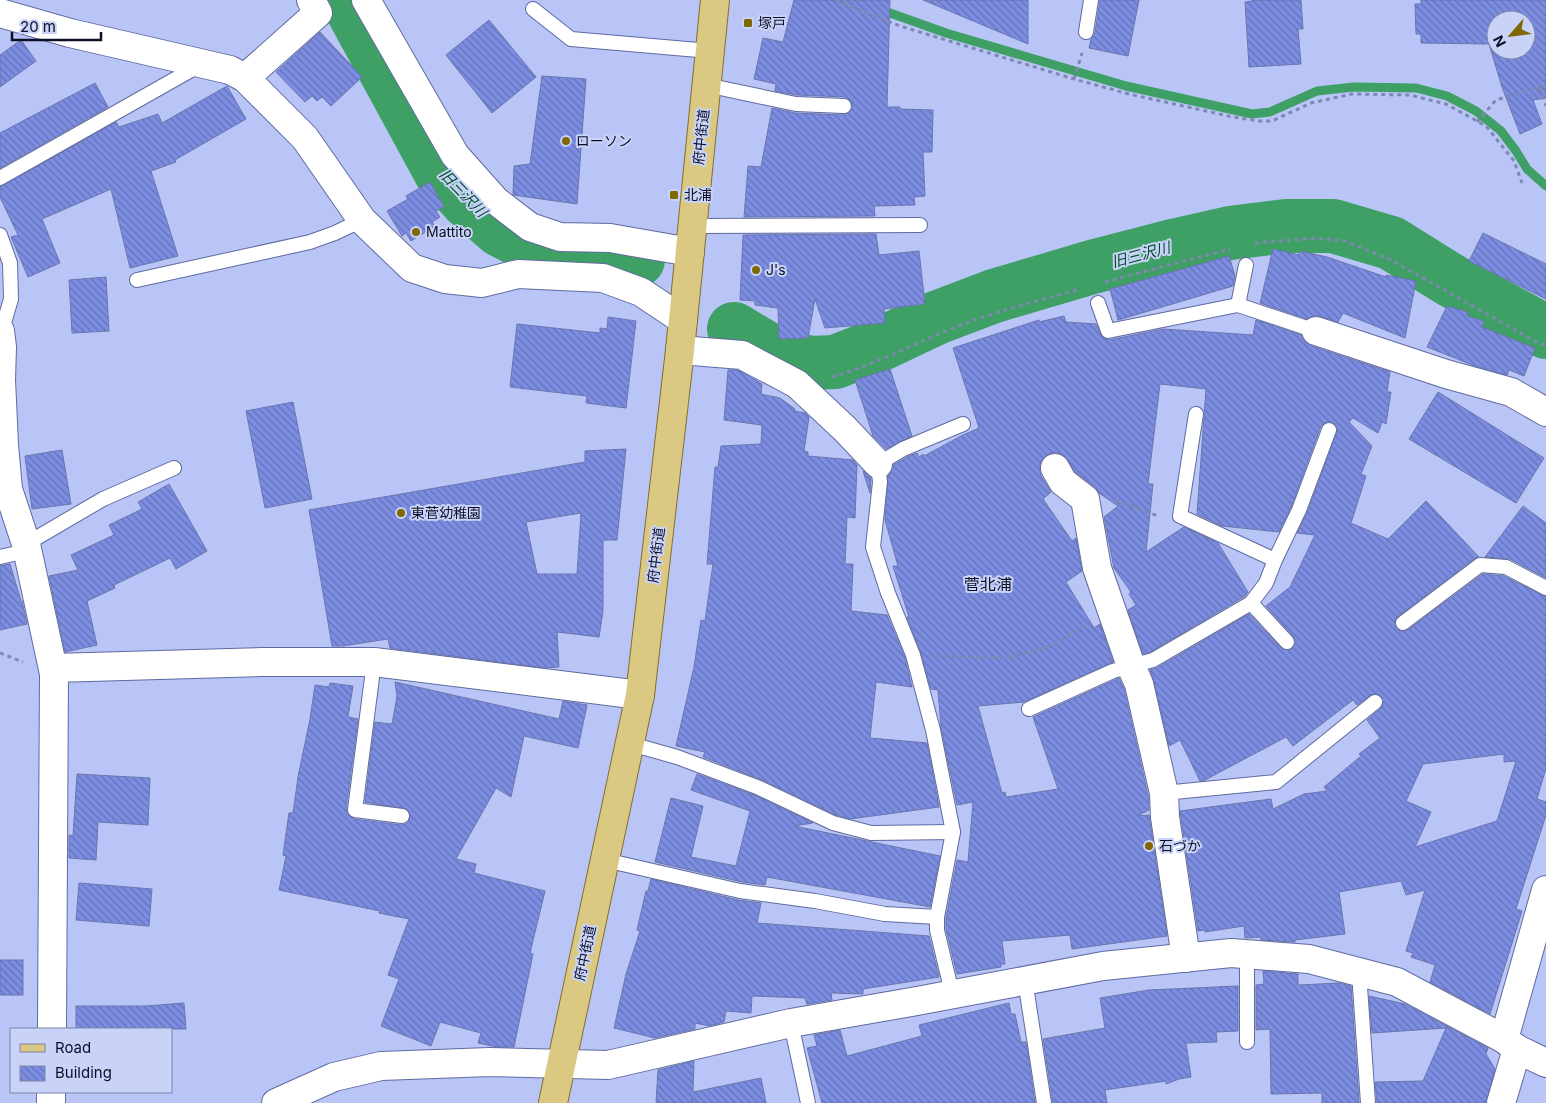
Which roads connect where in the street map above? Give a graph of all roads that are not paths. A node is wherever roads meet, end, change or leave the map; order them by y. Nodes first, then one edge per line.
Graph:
1 (311, 0) edge
2 (366, 0) edge
3 (715, 0) edge
4 (1091, 0) edge
5 (533, 9) dead end
6 (0, 14) edge
7 (1086, 32) dead end
8 (710, 51) junction
9 (201, 64) junction
10 (245, 78) junction
11 (706, 85) junction
12 (844, 106) dead end
13 (0, 178) edge
14 (362, 220) junction
15 (920, 225) dead end
16 (0, 235) edge
17 (691, 239) junction
18 (1246, 265) dead end
19 (138, 280) dead end
20 (1098, 303) dead end
21 (1238, 305) junction
22 (683, 320) junction
23 (1316, 331) joint
24 (1, 340) edge
25 (680, 350) junction
26 (1546, 412) edge
27 (1196, 414) dead end
28 (963, 424) dead end
29 (1329, 430) dead end
30 (2, 445) edge
31 (878, 464) junction
32 (174, 468) dead end
33 (1055, 468) dead end
34 (27, 547) junction
35 (0, 557) edge
36 (1275, 560) junction
37 (1546, 588) edge
38 (1251, 603) junction
39 (1403, 623) dead end
40 (1287, 642) dead end
41 (374, 662) junction
42 (1131, 666) junction
43 (54, 668) junction
44 (640, 695) junction
45 (1375, 702) dead end
46 (1029, 709) dead end
47 (631, 744) junction
48 (1164, 793) junction
49 (402, 816) dead end
50 (952, 832) junction
51 (605, 860) junction
52 (1546, 890) edge
53 (937, 917) junction
54 (1540, 938) edge
55 (1247, 955) junction
56 (1186, 958) junction
57 (1359, 972) junction
58 (1024, 980) junction
59 (952, 994) junction
60 (791, 1023) junction
61 (52, 1028) edge
62 (1247, 1042) dead end
63 (1510, 1044) junction
64 (1546, 1062) edge
65 (562, 1064) junction
66 (276, 1103) edge
67 (553, 1103) edge
68 (808, 1103) edge
69 (1044, 1103) edge
70 (1368, 1103) edge
71 (1501, 1103) edge

1 - 10 street
2 - 17 street
3 - 8 main road, 府中街道
4 - 7 lane
5 - 8 lane
6 - 9 street
8 - 11 main road, 府中街道
9 - 10 street
9 - 13 lane
10 - 14 street
11 - 12 lane
11 - 17 main road, 府中街道
14 - 19 lane
14 - 22 street
15 - 17 lane
16 - 24 lane
17 - 22 main road, 府中街道
18 - 21 lane
20 - 21 lane
21 - 23 lane
22 - 25 main road, 府中街道
23 - 26 street
24 - 30 street
25 - 31 street
25 - 44 main road, 府中街道
27 - 36 lane
28 - 31 lane
29 - 36 lane
30 - 34 street
31 - 50 lane
32 - 34 lane
33 - 42 street
34 - 35 lane
34 - 43 street
36 - 38 lane
37 - 39 lane
38 - 40 lane
38 - 42 lane
41 - 43 street
41 - 44 street
41 - 49 lane
42 - 46 lane
42 - 48 street
43 - 61 street
44 - 47 main road, 府中街道
45 - 48 lane
47 - 50 lane
47 - 51 main road, 府中街道
48 - 56 street
50 - 53 lane
51 - 53 lane
51 - 65 main road, 府中街道
52 - 54 street
53 - 59 lane
54 - 63 street
55 - 56 street
55 - 57 street
55 - 62 lane
56 - 58 street
57 - 63 street
57 - 70 lane
58 - 59 street
58 - 69 lane
59 - 60 street
60 - 65 street
60 - 68 lane
63 - 64 street
63 - 71 street
65 - 66 street
65 - 67 main road, 府中街道

